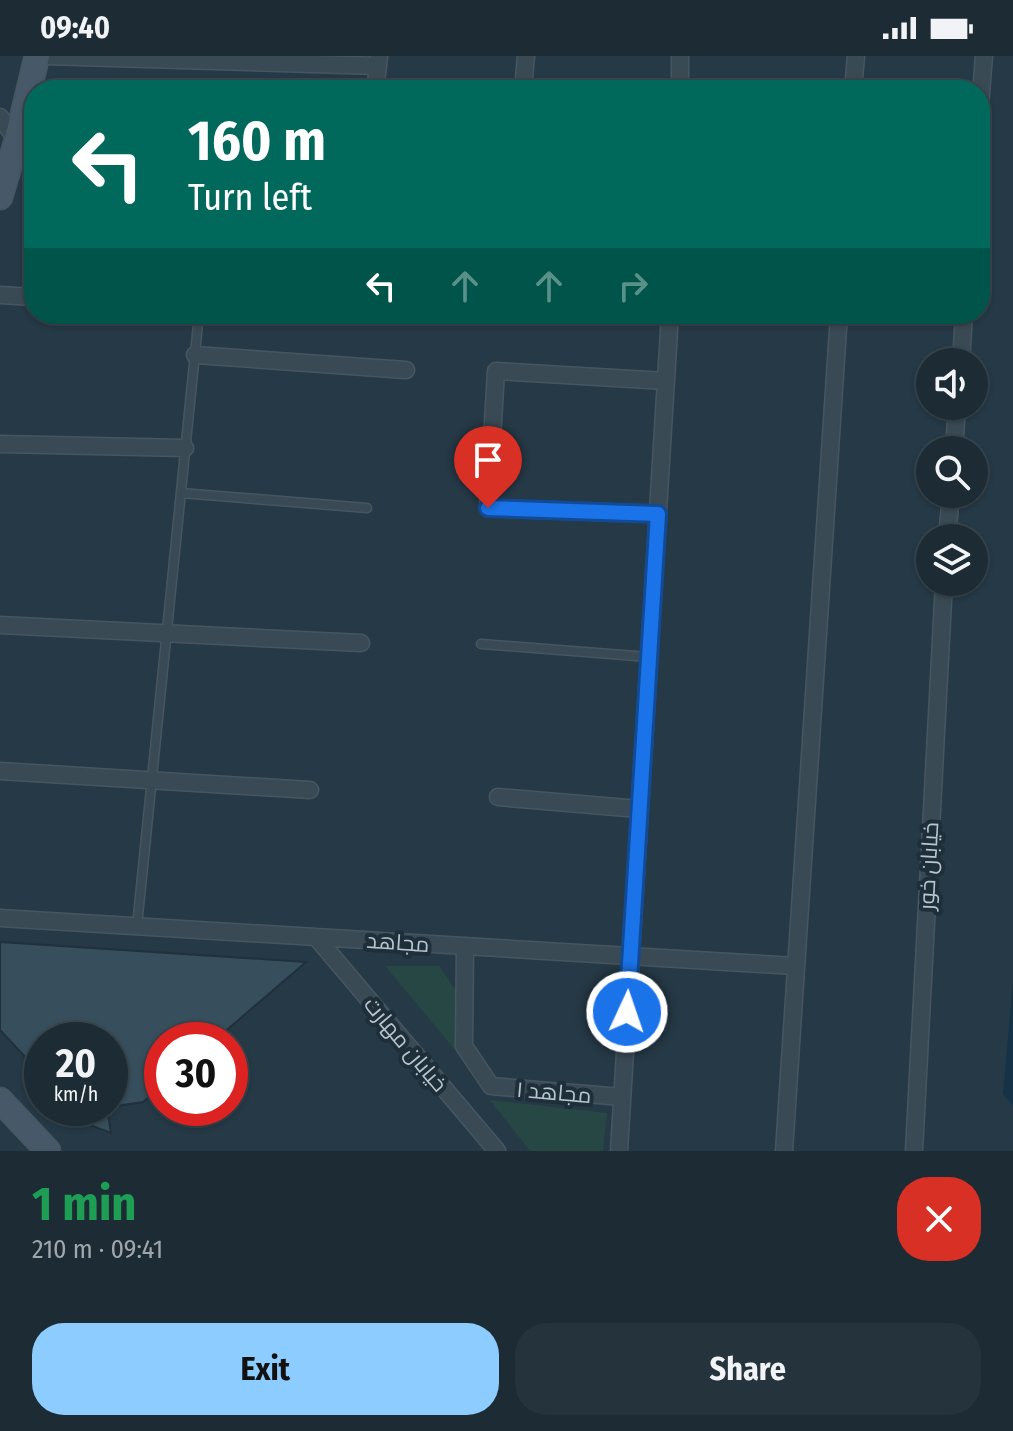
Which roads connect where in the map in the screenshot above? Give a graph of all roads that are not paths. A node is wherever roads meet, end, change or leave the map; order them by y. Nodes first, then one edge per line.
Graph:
1 (37, 56) edge
2 (44, 56) edge
3 (526, 56) edge
4 (680, 56) edge
5 (856, 56) edge
6 (984, 56) edge
7 (379, 61) edge
8 (31, 80) edge
9 (524, 80) edge
10 (680, 80) edge
11 (854, 80) edge
12 (982, 80) edge
13 (24, 111) edge
14 (0, 117) edge
15 (17, 140) junction
16 (0, 195) edge
17 (0, 295) edge
18 (24, 296) edge
19 (198, 324) edge
20 (669, 324) edge
21 (838, 324) edge
22 (963, 324) edge
23 (962, 348) edge
24 (195, 355) junction
25 (406, 370) dead end
26 (666, 381) junction
27 (0, 444) edge
28 (185, 448) junction
29 (181, 493) junction
30 (367, 508) dead end
31 (658, 514) junction
32 (943, 596) edge
33 (0, 625) edge
34 (167, 633) junction
35 (361, 643) dead end
36 (481, 644) dead end
37 (649, 657) junction
38 (0, 771) edge
39 (153, 780) junction
40 (310, 790) dead end
41 (498, 797) dead end
42 (639, 809) junction
43 (0, 918) edge
44 (137, 926) junction
45 (316, 937) junction
46 (465, 946) junction
47 (630, 956) junction
48 (795, 966) junction
49 (622, 1097) junction
50 (0, 1100) edge
51 (48, 1151) edge
52 (497, 1151) edge
53 (619, 1151) edge
54 (784, 1151) edge
55 (914, 1151) edge

1 - 8 main road
2 - 7 street
3 - 9 street
4 - 10 street
5 - 11 street
6 - 12 street
13 - 15 main road
14 - 15 street
15 - 16 main road
17 - 18 street
19 - 24 lane
20 - 26 street
21 - 48 street
22 - 23 street
24 - 25 street
24 - 28 lane
26 - 31 street
26 - 31 street
27 - 28 street
28 - 29 lane
29 - 30 lane
29 - 34 lane
31 - 37 street
32 - 55 street, خیابان خور
33 - 34 street
34 - 35 street
34 - 39 lane
36 - 37 lane
37 - 42 street
38 - 39 street
39 - 40 street
39 - 44 lane
41 - 42 street
42 - 47 street
43 - 44 street, مجاهد
44 - 45 street, مجاهد
45 - 46 street, مجاهد
45 - 52 street, خیابان مهارت
46 - 47 street, مجاهد
46 - 49 street, مجاهد ۱
47 - 48 street, مجاهد
47 - 49 street
48 - 54 street
49 - 53 street
50 - 51 main road

